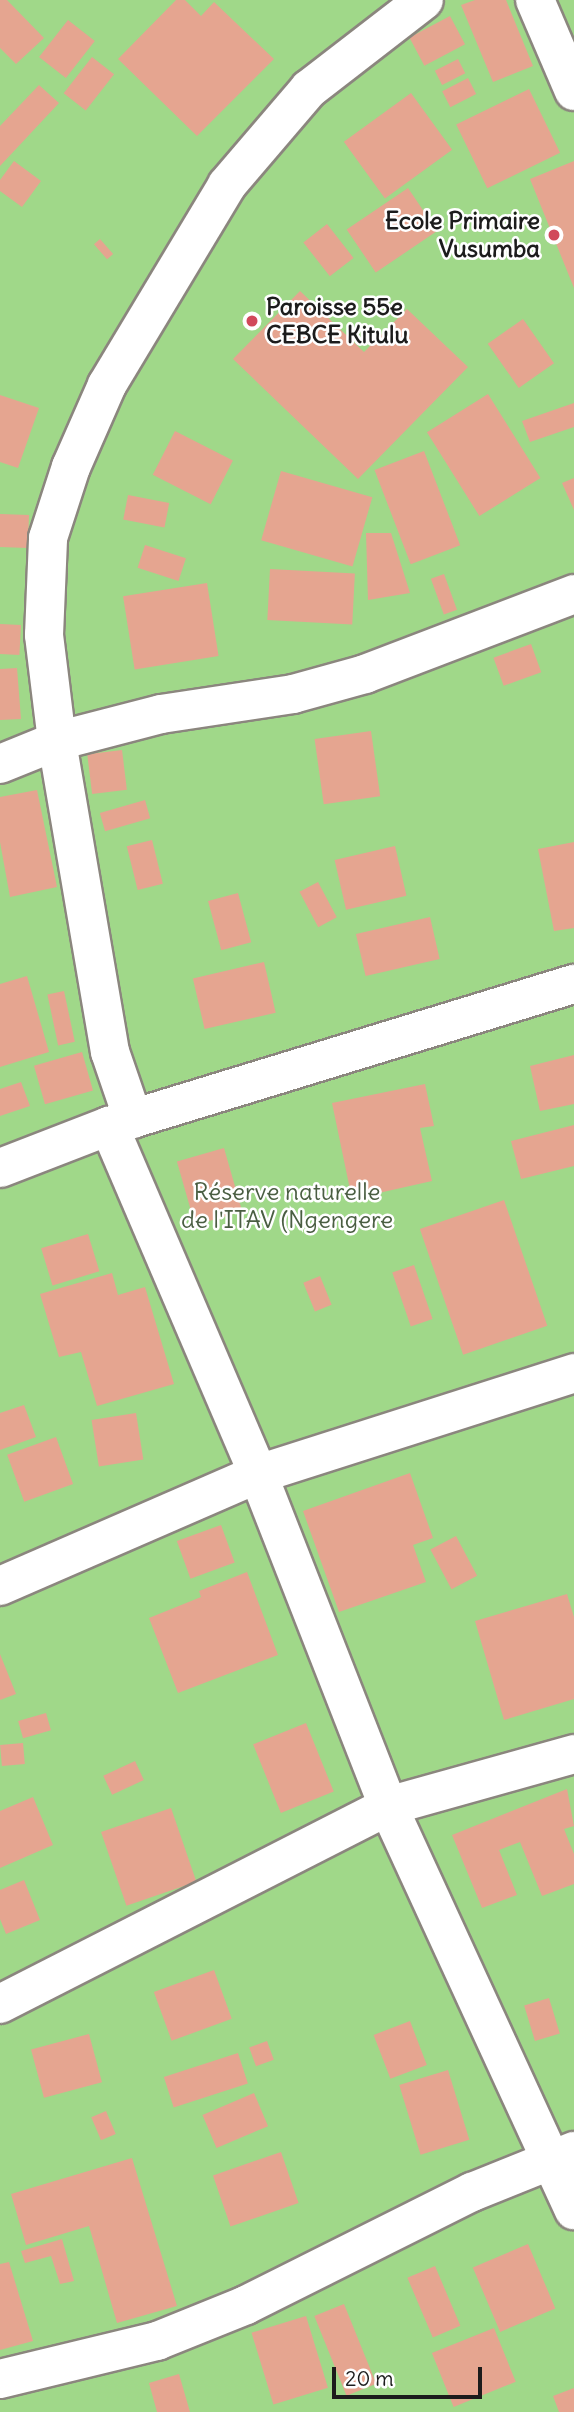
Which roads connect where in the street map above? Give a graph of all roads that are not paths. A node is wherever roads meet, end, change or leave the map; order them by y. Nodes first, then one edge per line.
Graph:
1 (535, 0) edge
2 (413, 3) edge
3 (574, 91) edge
4 (574, 594) edge
5 (57, 741) junction
6 (0, 764) edge
7 (574, 984) edge
8 (121, 1122) junction
9 (0, 1168) edge
10 (574, 1373) edge
11 (258, 1474) junction
12 (0, 1586) edge
13 (574, 1754) edge
14 (388, 1806) junction
15 (0, 2004) edge
16 (563, 2154) edge
17 (574, 2210) edge
18 (0, 2379) edge

1 - 3 street
2 - 5 street
4 - 5 street
5 - 6 street
5 - 8 street
7 - 8 street
8 - 9 street
8 - 11 street
10 - 11 street
11 - 12 street
11 - 14 street
13 - 14 street
14 - 15 street
14 - 16 street
16 - 17 street
16 - 18 street

